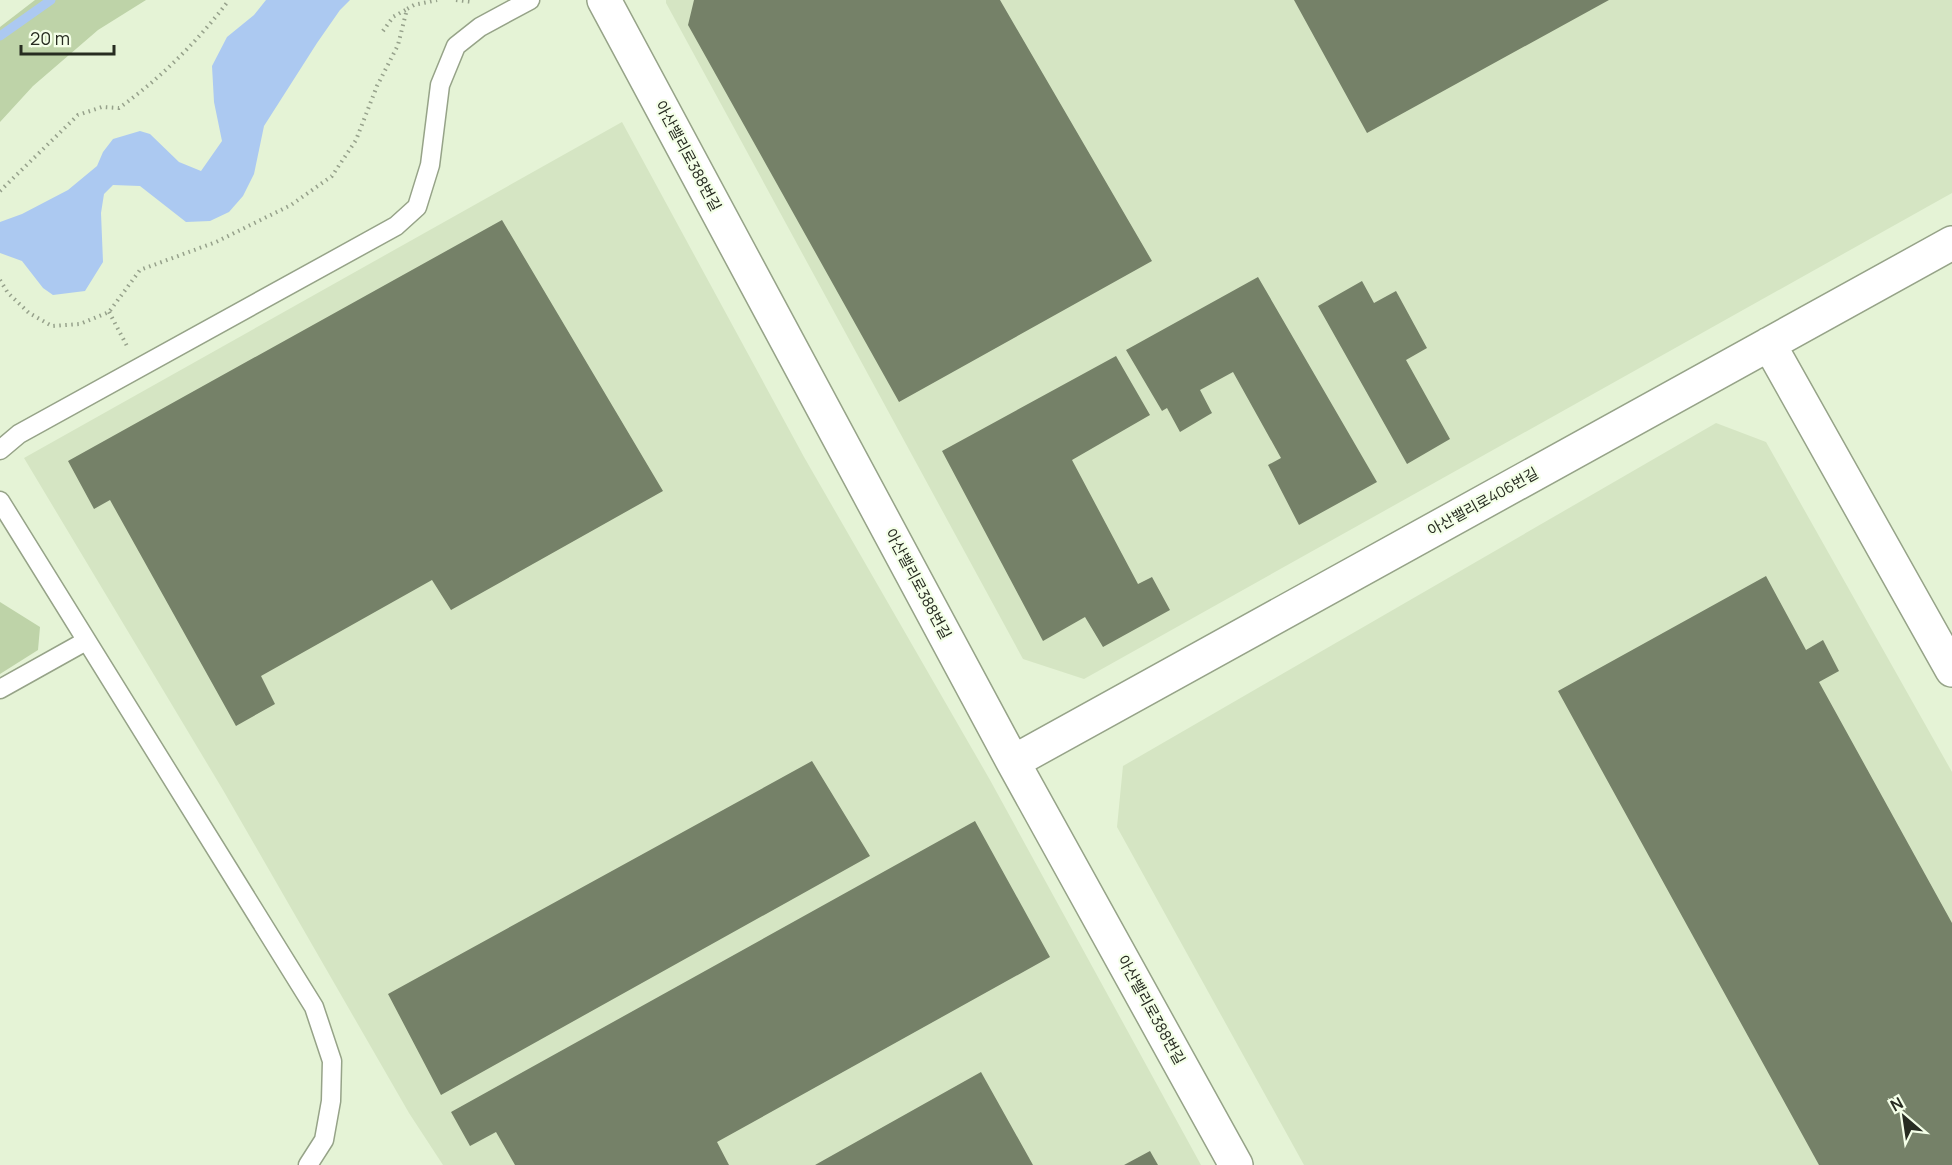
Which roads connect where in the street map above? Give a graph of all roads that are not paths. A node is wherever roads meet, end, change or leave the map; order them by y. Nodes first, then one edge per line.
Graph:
1 (530, 0) edge
2 (604, 0) edge
3 (1952, 243) edge
4 (1769, 344) junction
5 (0, 450) edge
6 (0, 501) edge
7 (86, 640) junction
8 (1952, 670) edge
9 (0, 689) edge
10 (1014, 762) junction
11 (308, 1165) edge
12 (1236, 1165) edge

1 - 5 lane
2 - 10 street, 아산밸리로388번길
3 - 4 street, 아산밸리로406번길
4 - 8 street
4 - 10 street, 아산밸리로406번길
6 - 7 lane
7 - 9 lane
7 - 11 lane
10 - 12 street, 아산밸리로388번길

